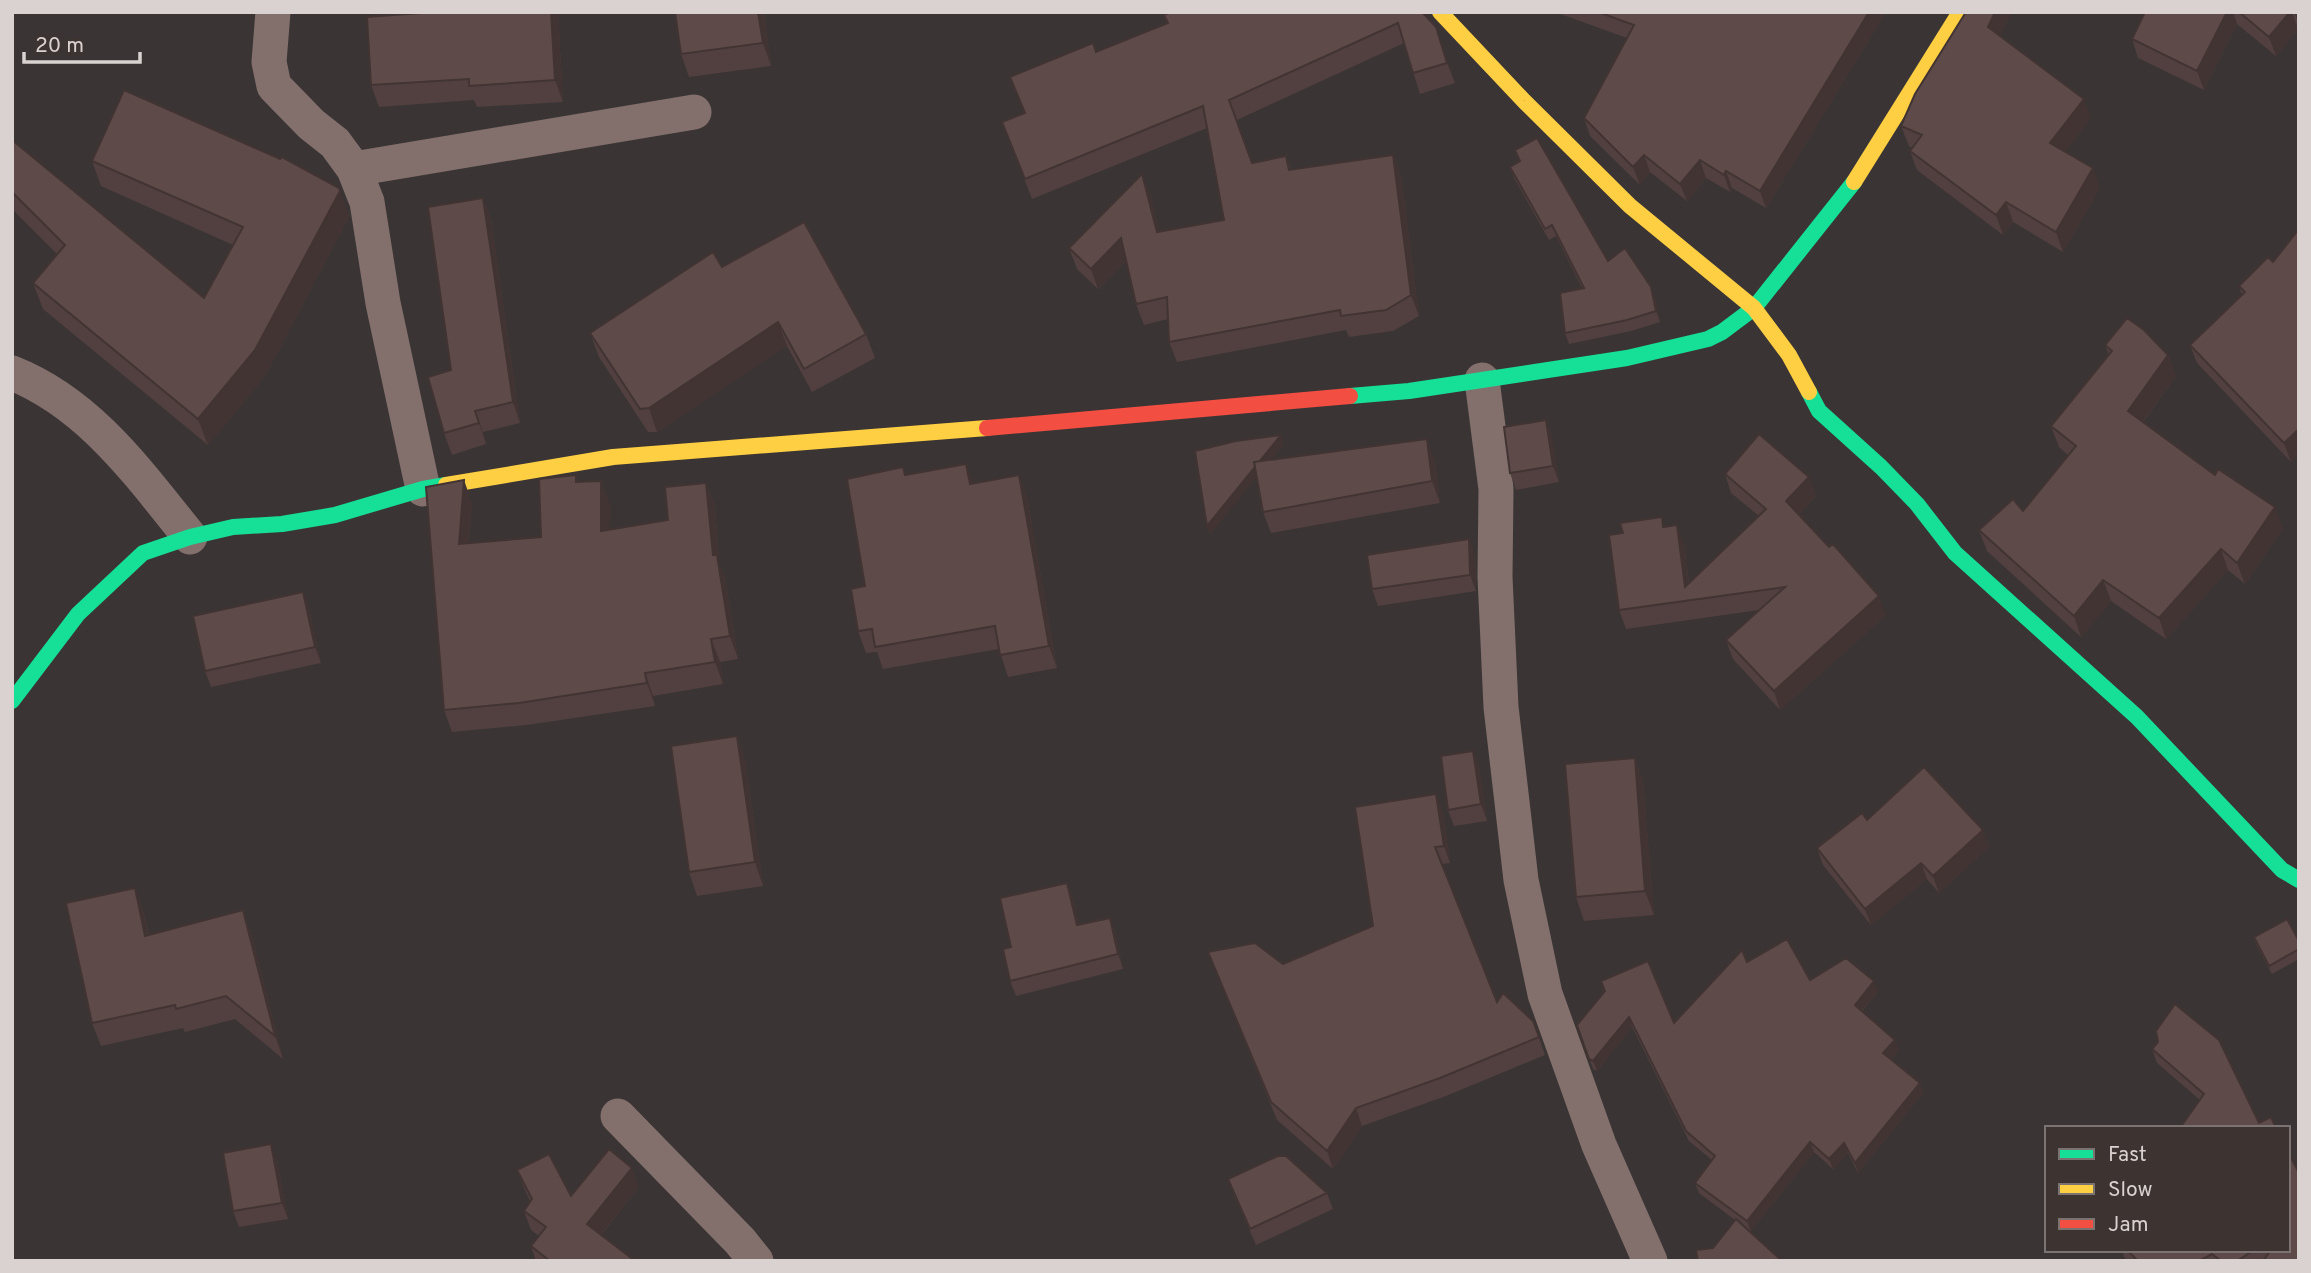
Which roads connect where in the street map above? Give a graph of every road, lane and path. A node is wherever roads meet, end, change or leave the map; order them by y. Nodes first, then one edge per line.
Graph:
1 (273, 12) edge
2 (1440, 12) edge
3 (1961, 12) edge
4 (694, 112) dead end
5 (354, 169) junction
6 (1754, 308) junction
7 (12, 373) edge
8 (1482, 380) junction
9 (423, 489) junction
10 (190, 537) junction
11 (12, 701) edge
12 (2299, 880) edge
13 (618, 1116) dead end
14 (756, 1261) edge
15 (1650, 1261) edge

1 - 5 street
2 - 6 street
3 - 6 street
4 - 5 street
5 - 9 street
6 - 8 street
6 - 12 street
7 - 10 street
8 - 9 street
8 - 15 street
9 - 10 street
10 - 11 street
13 - 14 street

